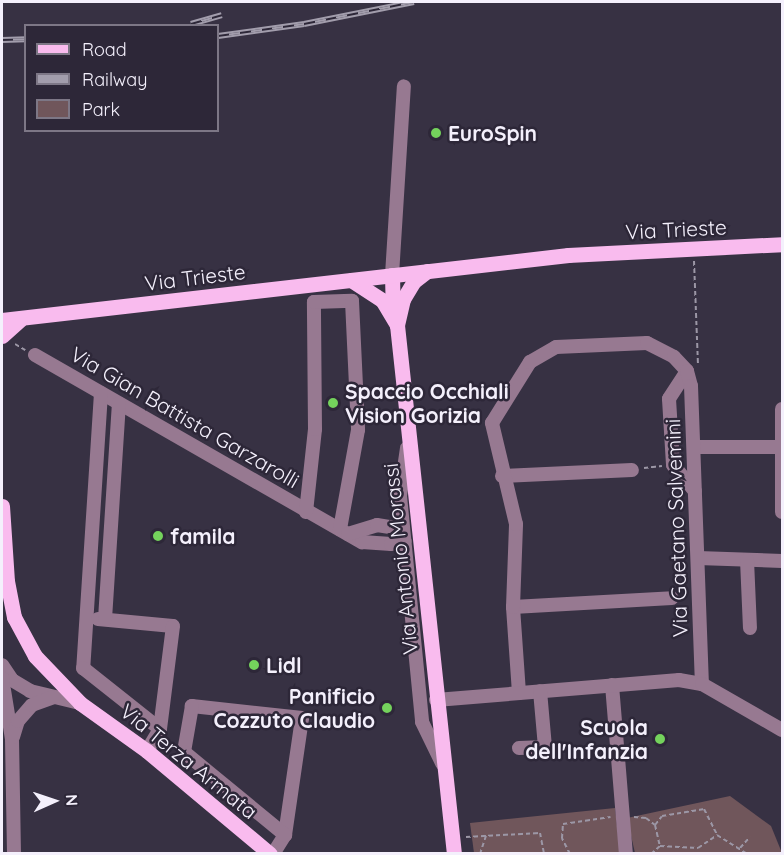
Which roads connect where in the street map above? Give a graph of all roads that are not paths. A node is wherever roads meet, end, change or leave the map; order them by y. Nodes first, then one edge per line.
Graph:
1 (404, 86) dead end
2 (783, 244) edge
3 (427, 271) junction
4 (393, 275) junction
5 (350, 280) junction
6 (22, 318) junction
7 (2, 320) edge
8 (395, 320) junction
9 (6, 339) edge
10 (35, 355) road end
11 (687, 371) junction
12 (101, 393) junction
13 (119, 403) junction
14 (783, 409) edge
15 (409, 435) junction
16 (694, 447) junction
17 (781, 447) junction
18 (632, 470) road end
19 (502, 476) junction
20 (695, 491) junction
21 (2, 506) edge
22 (306, 512) junction
23 (783, 512) edge
24 (2, 524) edge
25 (344, 532) junction
26 (404, 535) junction
27 (698, 558) junction
28 (747, 560) junction
29 (783, 561) edge
30 (672, 598) dead end
31 (513, 607) junction
32 (86, 617) junction
33 (105, 619) junction
34 (750, 627) dead end
35 (2, 665) edge
36 (2, 678) edge
37 (702, 684) junction
38 (612, 685) junction
39 (540, 691) junction
40 (519, 693) junction
41 (54, 698) junction
42 (435, 700) junction
43 (81, 702) junction
44 (160, 729) junction
45 (783, 730) edge
46 (12, 738) junction
47 (519, 748) dead end
48 (147, 751) junction
49 (442, 763) junction
50 (232, 792) junction
51 (219, 811) junction
52 (285, 835) junction
53 (14, 854) edge
54 (271, 854) edge
55 (454, 854) edge
56 (626, 854) edge

1 - 4 street
2 - 3 main road, Via Trieste
3 - 4 main road, Via Trieste
3 - 8 main road, Via Antonio Morassi
4 - 5 main road, Via Trieste
4 - 8 main road
5 - 6 main road, Via Trieste
5 - 8 main road
6 - 7 main road, Via Trieste
6 - 9 main road
8 - 15 main road, Via Antonio Morassi
10 - 12 street, Via Gian Battista Garzarolli
11 - 16 street, Via Gaetano Salvemini
11 - 19 street
11 - 20 street
12 - 13 street, Via Gian Battista Garzarolli
12 - 32 street
13 - 22 street, Via Gian Battista Garzarolli
13 - 33 street
14 - 17 street
15 - 26 street
15 - 42 main road, Via Antonio Morassi
16 - 17 street
16 - 20 street, Via Gaetano Salvemini
17 - 23 street
18 - 19 street
19 - 31 street
20 - 27 street, Via Gaetano Salvemini
21 - 24 main road, Via Terza Armata
22 - 25 street, Via Gian Battista Garzarolli
22 - 25 street
24 - 43 main road, Via Terza Armata
25 - 26 street
25 - 26 street, Via Gian Battista Garzarolli
26 - 49 street
27 - 28 street
27 - 37 street, Via Gaetano Salvemini
28 - 29 street
28 - 34 street
30 - 31 street
31 - 40 street
32 - 33 street
32 - 44 street
33 - 44 street
35 - 41 street, Via Terza Armata
36 - 46 street
37 - 38 street
37 - 45 street
38 - 39 street
38 - 56 street
39 - 40 street
39 - 47 street
40 - 42 street
41 - 43 street, Via Terza Armata
41 - 46 street
42 - 49 main road, Via Antonio Morassi
43 - 48 main road, Via Terza Armata
44 - 48 street
46 - 53 street
48 - 51 main road, Via Terza Armata
49 - 55 main road, Via Antonio Morassi
50 - 51 street
50 - 52 street
50 - 52 street
51 - 54 main road, Via Terza Armata
52 - 54 street

